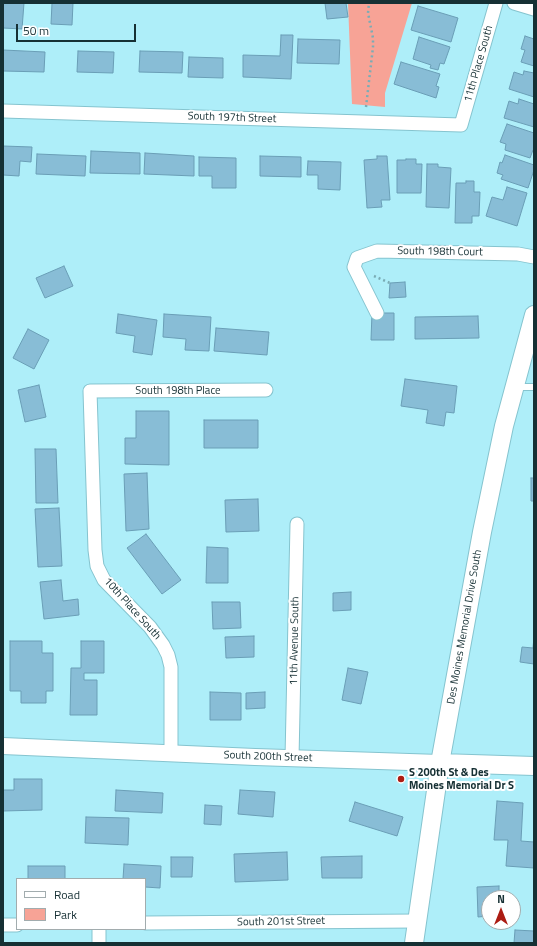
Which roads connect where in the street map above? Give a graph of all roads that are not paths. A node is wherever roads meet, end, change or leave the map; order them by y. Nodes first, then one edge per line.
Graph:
1 (496, 3) edge
2 (514, 3) edge
3 (534, 9) edge
4 (3, 111) edge
5 (461, 125) joint
6 (534, 256) edge
7 (377, 313) dead end
8 (534, 315) edge
9 (514, 387) junction
10 (534, 387) edge
11 (266, 390) dead end
12 (90, 391) joint
13 (297, 524) dead end
14 (3, 746) edge
15 (171, 754) junction
16 (292, 758) junction
17 (440, 763) junction
18 (534, 766) edge
19 (417, 920) junction
20 (146, 923) edge
21 (3, 925) edge
22 (16, 925) edge
23 (99, 930) edge
24 (99, 943) edge
25 (414, 943) edge

1 - 5 street, 11th Place South
2 - 3 street
4 - 5 street, South 197th Street
6 - 7 street, South 198th Court
8 - 9 main road, Des Moines Memorial Drive South
9 - 10 lane
9 - 17 main road, Des Moines Memorial Drive South
11 - 12 street, South 198th Place
12 - 15 street, 10th Place South
13 - 16 street, 11th Avenue South
14 - 15 street, South 200th Street
15 - 16 street, South 200th Street
16 - 17 street, South 200th Street
17 - 18 main road, South 200th Street
17 - 19 main road, Des Moines Memorial Drive South
19 - 20 street, South 201st Street
19 - 25 main road, Des Moines Memorial Drive South
21 - 22 street
23 - 24 street

